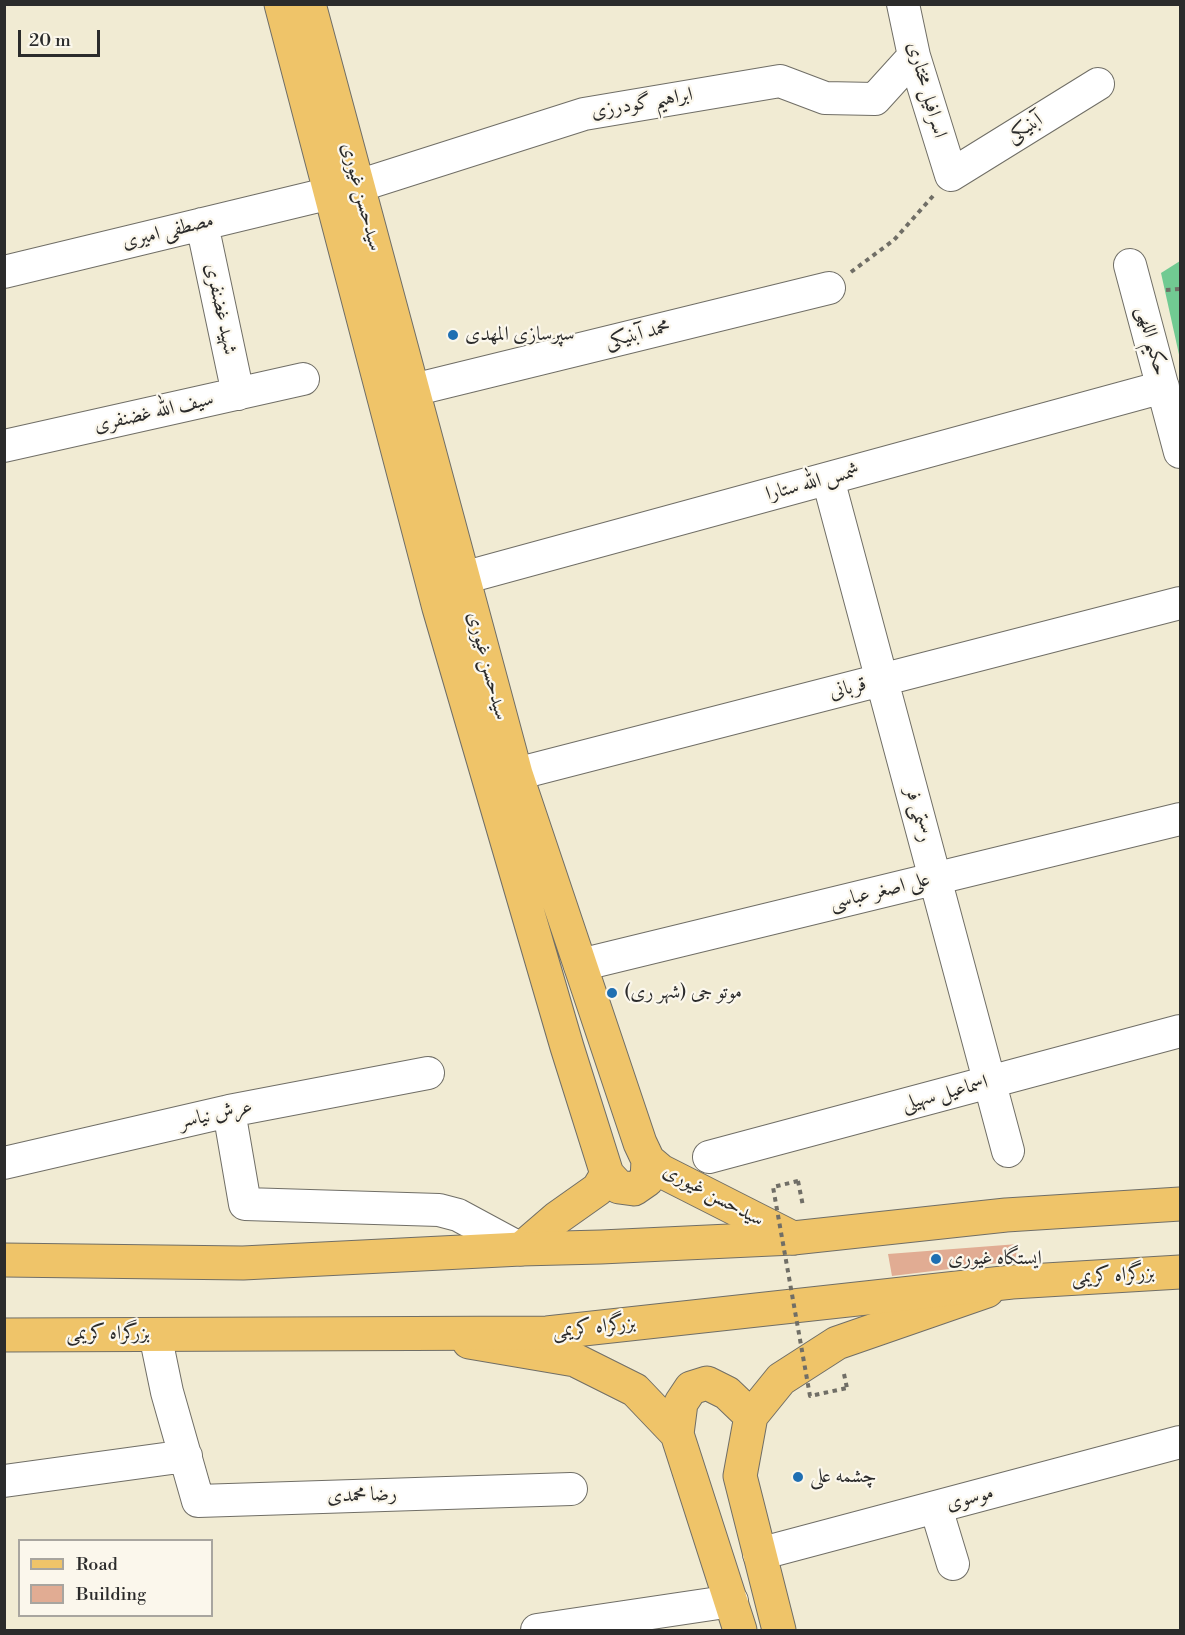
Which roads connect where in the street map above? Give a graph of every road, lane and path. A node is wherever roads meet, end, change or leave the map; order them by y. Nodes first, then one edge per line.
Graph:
1 (281, 4) edge
2 (309, 4) edge
3 (903, 4) edge
4 (914, 56) junction
5 (1098, 84) dead end
6 (951, 175) junction
7 (344, 189) junction
8 (202, 224) junction
9 (1130, 265) dead end
10 (4, 272) edge
11 (829, 288) joint
12 (1180, 289) edge
13 (1165, 291) dead end
14 (303, 379) dead end
15 (1163, 387) junction
16 (413, 390) junction
17 (238, 394) junction
18 (4, 446) edge
19 (1180, 452) edge
20 (828, 479) junction
21 (463, 578) junction
22 (1180, 603) edge
23 (882, 680) junction
24 (516, 774) junction
25 (1180, 819) edge
26 (935, 878) junction
27 (580, 965) junction
28 (1180, 1030) edge
29 (428, 1073) dead end
30 (989, 1082) junction
31 (229, 1111) junction
32 (1008, 1151) dead end
33 (709, 1157) dead end
34 (648, 1160) junction
35 (4, 1164) edge
36 (607, 1174) junction
37 (798, 1181) dead end
38 (1180, 1204) edge
39 (793, 1238) junction
40 (521, 1249) junction
41 (4, 1260) edge
42 (1180, 1272) edge
43 (1012, 1282) junction
44 (417, 1333) junction
45 (155, 1334) junction
46 (4, 1335) edge
47 (847, 1388) dead end
48 (751, 1416) junction
49 (677, 1434) junction
50 (1180, 1442) edge
51 (186, 1456) junction
52 (4, 1481) edge
53 (571, 1489) dead end
54 (936, 1508) junction
55 (759, 1554) junction
56 (953, 1564) dead end
57 (736, 1616) edge
58 (537, 1630) edge
59 (779, 1630) edge

1 - 7 main road, سیدحسن غیوری
2 - 7 main road, سیدحسن غیوری
3 - 4 street, اسرافیل مختاری
4 - 6 street, اسرافیل مختاری
4 - 7 street, ابراهیم گودرزی
5 - 6 street, آبنیکی
6 - 11 path
7 - 8 street, مصطفی امیری
7 - 16 main road, سیدحسن غیوری
7 - 36 main road, سیدحسن غیوری
8 - 10 street, مصطفی امیری
8 - 17 street, شهید غضنفری
9 - 15 street, حکیم اللهی
11 - 16 street, محمد آبنیکی
12 - 13 path
14 - 17 street, سیف الله غضنفری
15 - 19 street, حکیم اللهی
15 - 20 street, شمس الله ستارا
16 - 21 main road, سیدحسن غیوری
17 - 18 street, سیف الله غضنفری
20 - 21 street, شمس الله ستارا
20 - 23 street, رستمی فر
21 - 24 main road, سیدحسن غیوری
22 - 23 street, قربانی
23 - 24 street, قربانی
23 - 26 street, رستمی فر
24 - 27 main road, سیدحسن غیوری
25 - 26 street, علی اصغر عباسی
26 - 27 street, علی اصغر عباسی
26 - 30 street, رستمی فر
27 - 34 main road, سیدحسن غیوری
28 - 30 street, اسماعیل سهیلی
29 - 31 street, عرش نیاسر
30 - 32 street, رستمی فر
30 - 33 street, اسماعیل سهیلی
31 - 35 street, عرش نیاسر
31 - 40 street
34 - 36 main road
34 - 39 main road, سیدحسن غیوری
36 - 40 main road
37 - 47 path, bridge
38 - 39 main road
39 - 40 main road
40 - 41 main road
42 - 43 main road, بزرگراه کریمی
43 - 44 main road, بزرگراه کریمی
43 - 48 main road
44 - 45 main road, بزرگراه کریمی
44 - 49 main road
45 - 46 main road, بزرگراه کریمی
45 - 51 street, رضا محمدی
48 - 49 main road
48 - 55 main road
49 - 57 main road
50 - 54 street, موسوی
51 - 52 street
51 - 53 street, رضا محمدی
54 - 55 street, موسوی
54 - 56 street
55 - 59 main road
57 - 58 street

